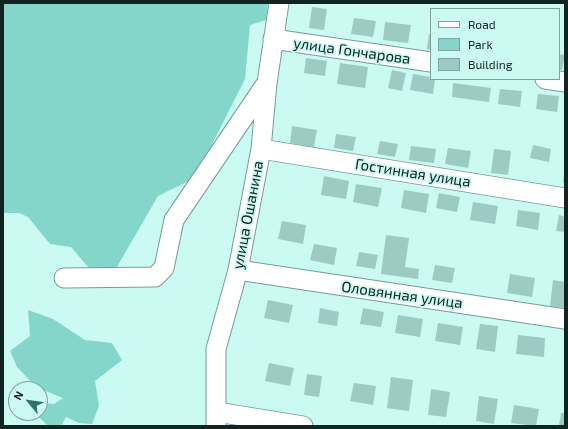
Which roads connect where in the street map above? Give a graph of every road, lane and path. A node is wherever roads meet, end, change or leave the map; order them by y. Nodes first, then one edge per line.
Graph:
1 (279, 3) edge
2 (273, 39) junction
3 (430, 62) edge
4 (552, 80) edge
5 (565, 82) edge
6 (267, 83) junction
7 (261, 149) junction
8 (565, 198) edge
9 (238, 270) junction
10 (64, 278) dead end
11 (565, 319) edge
12 (217, 419) edge
13 (303, 426) edge

1 - 2 street, улица Ошанина
2 - 3 street, улица Гончарова
2 - 6 street, улица Ошанина
4 - 5 street
6 - 7 street, улица Ошанина
6 - 10 street
7 - 8 street, Гостинная улица
7 - 9 street, улица Ошанина
9 - 11 street, Оловянная улица
9 - 12 street, улица Ошанина
12 - 13 street

